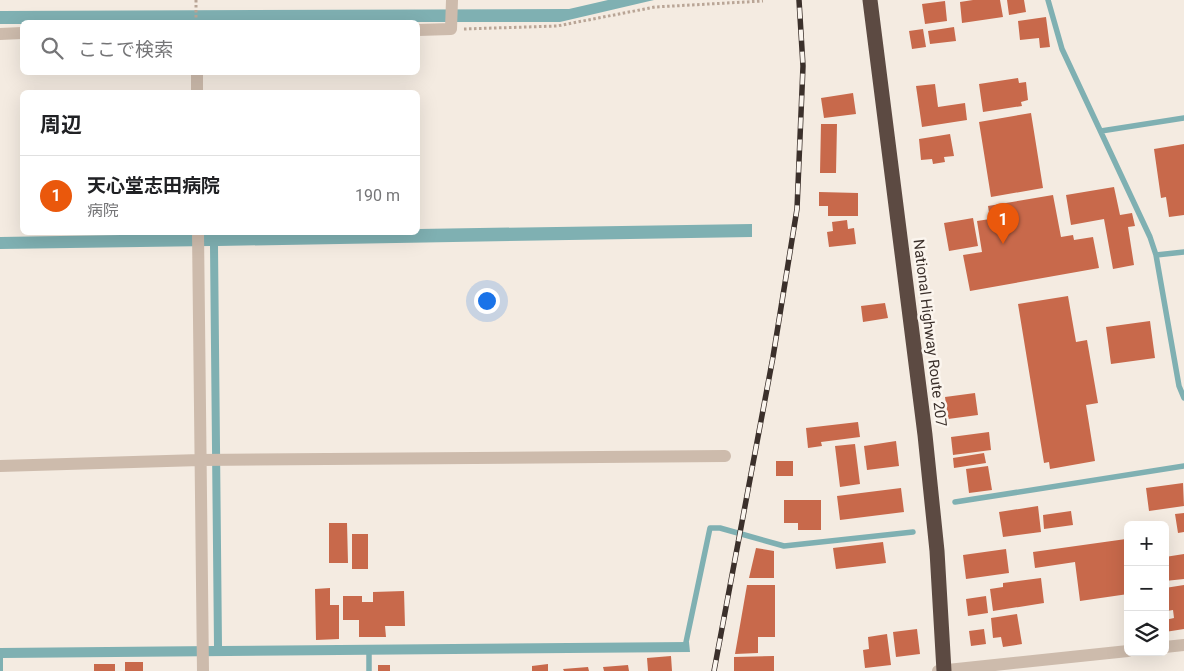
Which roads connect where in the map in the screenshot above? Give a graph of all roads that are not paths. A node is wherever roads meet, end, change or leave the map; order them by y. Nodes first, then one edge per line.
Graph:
1 (870, 0) edge
2 (452, 2) edge
3 (420, 30) edge
4 (0, 34) edge
5 (20, 34) edge
6 (196, 75) edge
7 (197, 90) edge
8 (198, 235) edge
9 (725, 456) dead end
10 (200, 460) junction
11 (0, 466) edge
12 (1184, 645) edge
13 (1169, 647) edge
14 (1124, 651) edge
15 (203, 666) edge
16 (942, 671) edge

1 - 16 highway, National Highway Route 207
2 - 3 street
4 - 5 street
6 - 7 street
8 - 10 street
9 - 10 street
10 - 11 street
10 - 15 street
12 - 13 street
14 - 16 street

